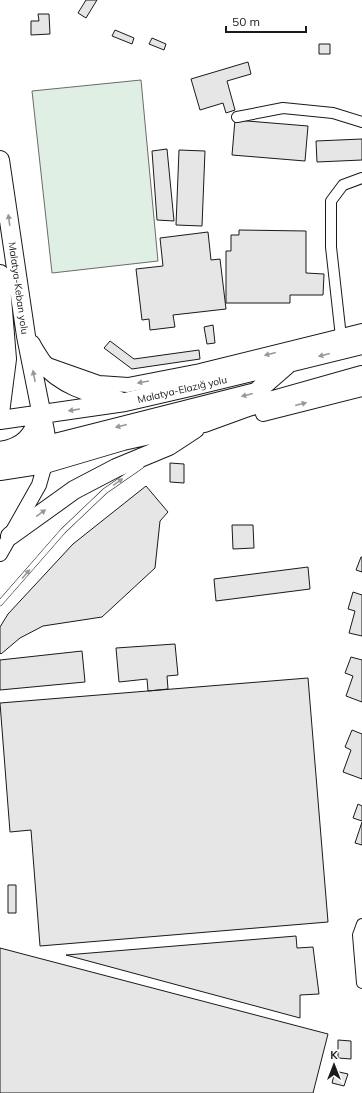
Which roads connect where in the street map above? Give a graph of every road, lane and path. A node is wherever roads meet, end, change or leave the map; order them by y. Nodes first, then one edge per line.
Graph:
1 (237, 117) dead end
2 (362, 122) edge
3 (0, 160) edge
4 (362, 178) edge
5 (0, 274) edge
6 (1, 300) edge
7 (362, 332) edge
8 (26, 336) junction
9 (341, 337) junction
10 (362, 346) edge
11 (43, 363) junction
12 (289, 364) junction
13 (362, 375) edge
14 (362, 389) edge
15 (124, 402) junction
16 (0, 413) edge
17 (42, 414) junction
18 (263, 414) joint
19 (0, 420) edge
20 (204, 423) junction
21 (169, 446) junction
22 (0, 451) edge
23 (53, 452) junction
24 (150, 460) dead end
25 (144, 464) dead end
26 (0, 471) edge
27 (10, 536) junction
28 (0, 554) edge
29 (0, 603) edge
30 (362, 924) edge
31 (362, 983) edge

1 - 2 street
8 -> 3 highway, Malatya-Keban yolu
4 - 9 street
5 - 6 highway, Malatya-Keban yolu
6 - 16 highway, Malatya-Keban yolu
7 - 9 street
8 - 11 highway
17 -> 8 highway, Malatya-Keban yolu
9 -> 11 street
10 -> 12 highway, Malatya-Elazığ yolu
11 - 15 highway
12 - 15 highway, Malatya-Elazığ yolu
12 -> 23 highway
13 - 20 highway
18 -> 14 street
15 -> 17 highway, Malatya-Elazığ yolu
17 - 19 highway, Malatya-Elazığ yolu
17 - 22 highway
17 - 23 highway, Malatya-Keban yolu
18 - 20 highway
20 - 21 highway
20 - 23 highway
21 - 24 lane
27 -> 21 highway
23 - 26 highway
23 - 27 street
29 -> 25 lane
27 - 28 street
30 - 31 street

